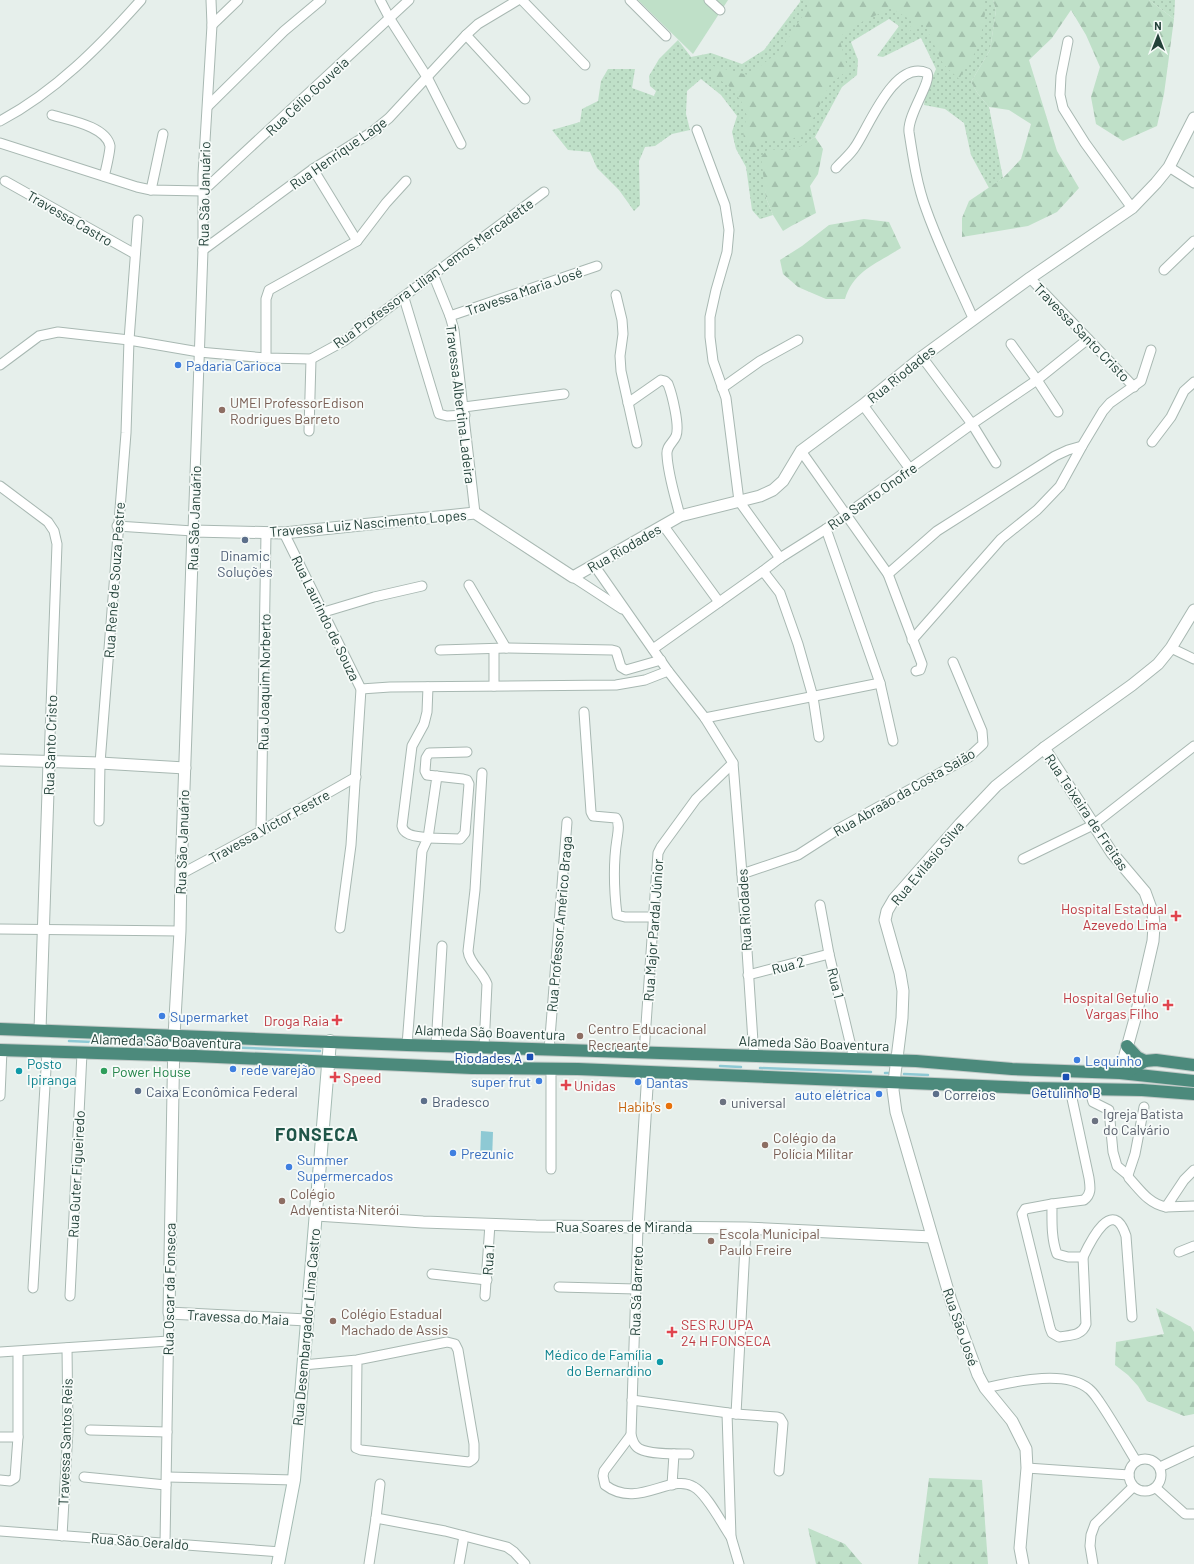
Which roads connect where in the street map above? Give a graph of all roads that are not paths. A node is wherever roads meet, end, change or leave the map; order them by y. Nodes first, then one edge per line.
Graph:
1 (142, 0) edge
2 (211, 0) edge
3 (238, 0) edge
4 (321, 0) edge
5 (380, 0) edge
6 (410, 0) edge
7 (518, 0) edge
8 (522, 0) edge
9 (630, 0) edge
10 (709, 0) edge
11 (720, 10) dead end
12 (390, 19) junction
13 (212, 25) junction
14 (466, 34) junction
15 (666, 36) dead end
16 (1068, 41) dead end
17 (585, 65) dead end
18 (427, 77) junction
19 (525, 99) dead end
20 (208, 106) junction
21 (52, 115) dead end
22 (1194, 118) edge
23 (0, 121) edge
24 (697, 130) dead end
25 (163, 134) dead end
26 (0, 143) edge
27 (461, 144) dead end
28 (1169, 167) junction
29 (836, 168) dead end
30 (313, 169) junction
31 (104, 176) junction
32 (6, 181) dead end
33 (406, 181) dead end
34 (1194, 183) edge
35 (151, 190) junction
36 (203, 191) junction
37 (544, 192) dead end
38 (1132, 208) junction
39 (138, 220) dead end
40 (357, 241) junction
41 (1194, 241) edge
42 (203, 250) junction
43 (134, 254) junction
44 (597, 266) dead end
45 (1164, 270) dead end
46 (433, 274) junction
47 (1030, 278) junction
48 (616, 295) dead end
49 (404, 298) junction
50 (450, 316) junction
51 (973, 318) junction
52 (129, 340) junction
53 (798, 340) dead end
54 (1088, 340) junction
55 (1011, 344) dead end
56 (1151, 350) dead end
57 (199, 352) junction
58 (922, 356) junction
59 (266, 358) junction
60 (311, 359) junction
61 (0, 365) edge
62 (1037, 380) junction
63 (1194, 382) edge
64 (1134, 386) junction
65 (722, 388) junction
66 (564, 394) dead end
67 (628, 403) junction
68 (863, 405) junction
69 (464, 411) junction
70 (1058, 412) dead end
71 (972, 424) junction
72 (309, 431) dead end
73 (1152, 442) dead end
74 (637, 444) dead end
75 (1082, 446) junction
76 (801, 451) junction
77 (996, 463) dead end
78 (910, 470) junction
79 (0, 486) edge
80 (739, 501) junction
81 (475, 513) junction
82 (845, 515) junction
83 (680, 516) junction
84 (663, 525) junction
85 (118, 526) junction
86 (826, 529) junction
87 (193, 531) junction
88 (266, 533) junction
89 (284, 533) junction
90 (780, 558) junction
91 (594, 565) junction
92 (763, 571) junction
93 (888, 574) junction
94 (573, 578) junction
95 (469, 585) dead end
96 (422, 586) dead end
97 (719, 602) junction
98 (1194, 610) edge
99 (324, 612) junction
100 (626, 612) junction
101 (912, 640) junction
102 (506, 648) junction
103 (1171, 648) junction
104 (494, 649) junction
105 (653, 649) junction
106 (440, 650) dead end
107 (1194, 659) edge
108 (661, 660) junction
109 (953, 662) dead end
110 (916, 671) dead end
111 (668, 672) junction
112 (880, 683) junction
113 (494, 686) junction
114 (428, 687) junction
115 (361, 689) junction
116 (813, 697) junction
117 (584, 712) dead end
118 (705, 718) junction
119 (819, 737) dead end
120 (893, 741) dead end
121 (1194, 746) edge
122 (1044, 748) junction
123 (467, 752) dead end
124 (0, 760) edge
125 (49, 762) junction
126 (100, 763) junction
127 (733, 763) junction
128 (185, 768) junction
129 (482, 773) dead end
130 (437, 776) junction
131 (356, 777) junction
132 (99, 820) dead end
133 (567, 822) dead end
134 (1093, 825) junction
135 (261, 831) junction
136 (428, 838) junction
137 (1023, 859) dead end
138 (181, 874) junction
139 (742, 874) junction
140 (820, 905) dead end
141 (653, 917) junction
142 (340, 928) dead end
143 (0, 929) edge
144 (44, 930) junction
145 (180, 931) junction
146 (442, 946) dead end
147 (829, 954) junction
148 (748, 975) junction
149 (0, 1029) edge
150 (40, 1030) junction
151 (174, 1036) junction
152 (330, 1041) junction
153 (407, 1045) junction
154 (436, 1046) junction
155 (1127, 1046) junction
156 (484, 1047) junction
157 (1, 1050) edge
158 (549, 1050) junction
159 (47, 1052) junction
160 (82, 1053) junction
161 (644, 1053) junction
162 (174, 1056) junction
163 (754, 1057) junction
164 (854, 1059) junction
165 (898, 1061) junction
166 (1146, 1061) junction
167 (329, 1062) junction
168 (1194, 1065) edge
169 (551, 1069) junction
170 (648, 1072) junction
171 (1123, 1073) junction
172 (1194, 1081) edge
173 (894, 1083) junction
174 (1070, 1089) junction
175 (1088, 1092) junction
176 (1194, 1094) edge
177 (0, 1096) edge
178 (1144, 1107) dead end
179 (551, 1169) dead end
180 (1194, 1170) edge
181 (1128, 1175) junction
182 (1052, 1204) junction
183 (1194, 1206) edge
184 (1166, 1207) junction
185 (316, 1215) junction
186 (490, 1224) junction
187 (638, 1227) junction
188 (746, 1228) junction
189 (932, 1237) junction
190 (1194, 1246) edge
191 (1179, 1252) dead end
192 (1083, 1257) junction
193 (432, 1274) dead end
194 (487, 1280) junction
195 (559, 1287) dead end
196 (33, 1288) dead end
197 (636, 1289) junction
198 (70, 1296) dead end
199 (485, 1296) dead end
200 (169, 1313) junction
201 (1132, 1317) dead end
202 (306, 1320) junction
203 (169, 1341) junction
204 (68, 1348) junction
205 (0, 1352) edge
206 (18, 1352) junction
207 (357, 1360) junction
208 (303, 1365) junction
209 (985, 1388) junction
210 (632, 1400) junction
211 (732, 1414) junction
212 (90, 1430) dead end
213 (167, 1432) junction
214 (631, 1435) junction
215 (0, 1437) edge
216 (18, 1437) junction
217 (1194, 1451) edge
218 (674, 1454) junction
219 (689, 1454) dead end
220 (1136, 1462) junction
221 (1160, 1467) junction
222 (1027, 1468) junction
223 (779, 1471) dead end
224 (1128, 1475) junction
225 (84, 1477) dead end
226 (0, 1480) edge
227 (294, 1480) junction
228 (166, 1481) junction
229 (380, 1484) dead end
230 (672, 1485) junction
231 (1133, 1487) junction
232 (1156, 1488) junction
233 (1194, 1514) edge
234 (376, 1518) junction
235 (0, 1531) edge
236 (62, 1536) junction
237 (464, 1536) junction
238 (731, 1537) junction
239 (165, 1543) junction
240 (281, 1552) junction
241 (278, 1564) edge
242 (369, 1564) edge
243 (459, 1564) edge
244 (525, 1564) edge
245 (739, 1564) edge
246 (1023, 1564) edge
247 (1093, 1564) edge

1 - 23 street
2 - 13 street, Rua São Januário
3 - 13 street
4 - 20 street
5 - 12 street
6 - 12 street, Rua Célio Gouveia
7 - 14 street, Rua Henrique Lage
8 - 17 street
9 - 15 street
10 - 11 street
12 - 18 street
12 - 36 street, Rua Célio Gouveia
13 - 20 street, Rua São Januário
14 - 18 street, Rua Henrique Lage
14 - 19 street
16 - 38 street
18 - 27 street
18 - 30 street, Rua Henrique Lage
20 - 36 street, Rua São Januário
21 - 31 street
22 - 28 street, Rua Riodades
24 - 65 street
25 - 35 street
26 - 31 street
28 - 34 street
28 - 38 street, Rua Riodades
29 - 51 street
30 - 40 street
30 - 42 street, Rua Henrique Lage
31 - 35 street
32 - 43 street, Travessa Castro
33 - 40 street
35 - 36 street
36 - 42 street, Rua São Januário
37 - 46 street, Rua Professora Lilian Lemos Mercadette
38 - 47 street, Rua Riodades
39 - 43 street, Rua Renê de Souza Pestre
40 - 59 street
41 - 45 street
42 - 57 street, Rua São Januário
43 - 52 street, Rua Renê de Souza Pestre
44 - 50 street, Travessa Maria José
46 - 49 street, Rua Professora Lilian Lemos Mercadette
46 - 50 street, Travessa Albertina Ladeira
47 - 51 street, Rua Riodades
47 - 54 street, Travessa Santo Cristo
48 - 67 street
49 - 60 street, Rua Professora Lilian Lemos Mercadette
49 - 69 street
50 - 69 street, Travessa Albertina Ladeira
51 - 58 street, Rua Riodades
52 - 57 street, Rua Professora Lilian Lemos Mercadette
52 - 61 street, Rua Professora Lilian Lemos Mercadette
52 - 85 street, Rua Renê de Souza Pestre
53 - 65 street
54 - 62 street, Rua Santo Onofre
54 - 64 street, Travessa Santo Cristo
55 - 62 street
56 - 64 street
57 - 59 street, Rua Professora Lilian Lemos Mercadette
57 - 87 street, Rua São Januário
58 - 68 street, Rua Riodades
58 - 71 street
59 - 60 street, Rua Professora Lilian Lemos Mercadette
60 - 72 street
62 - 70 street
62 - 71 street, Rua Santo Onofre
63 - 73 street
64 - 75 street
65 - 80 street
66 - 69 street
67 - 74 street
67 - 83 street
68 - 76 street, Rua Riodades
68 - 78 street
69 - 81 street, Travessa Albertina Ladeira
71 - 77 street
71 - 78 street, Rua Santo Onofre
75 - 93 street
75 - 101 street
76 - 80 street, Rua Riodades
76 - 82 street
78 - 82 street, Rua Santo Onofre
79 - 125 street, Rua Santo Cristo
80 - 83 street, Rua Riodades
80 - 90 street
81 - 89 street, Travessa Luiz Nascimento Lopes
81 - 94 street
82 - 86 street, Rua Santo Onofre
82 - 93 street
83 - 84 street, Rua Riodades
84 - 91 street, Rua Riodades
84 - 97 street
85 - 87 street, Travessa Luiz Nascimento Lopes
85 - 126 street, Rua Renê de Souza Pestre
86 - 90 street, Rua Santo Onofre
86 - 112 street
87 - 88 street, Travessa Luiz Nascimento Lopes
87 - 128 street, Rua São Januário
88 - 89 street, Travessa Luiz Nascimento Lopes
88 - 135 street, Rua Joaquim Norberto
89 - 99 street, Rua Laurindo de Souza
90 - 92 street, Rua Santo Onofre
91 - 94 street, Rua Riodades
91 - 100 street
92 - 97 street, Rua Santo Onofre
92 - 116 street
93 - 101 street
94 - 100 street
95 - 102 street
96 - 99 street
97 - 105 street, Rua Santo Onofre
98 - 103 street, Rua Teixeira de Freitas
99 - 115 street, Rua Laurindo de Souza
100 - 105 street
101 - 110 street
102 - 104 street
102 - 108 street
103 - 107 street
103 - 122 street, Rua Teixeira de Freitas
104 - 106 street
104 - 113 street
105 - 108 street
108 - 111 street
109 - 139 street, Rua Abraão da Costa Saião
111 - 113 street
111 - 118 street
112 - 116 street
112 - 120 street
113 - 114 street
114 - 115 street
114 - 136 street
115 - 131 street, Rua Laurindo de Souza
116 - 118 street
116 - 119 street
117 - 141 street
118 - 127 street
121 - 134 street
122 - 134 street, Rua Teixeira de Freitas
122 - 165 street, Rua Evilásio Silva
123 - 130 street
124 - 125 street
125 - 126 street
125 - 144 street, Rua Santo Cristo
126 - 128 street
126 - 132 street, Rua Renê de Souza Pestre
127 - 139 street, Rua Riodades
127 - 141 street, Rua Major Pardal Júnior
128 - 138 street, Rua São Januário
129 - 156 street
130 - 136 street
130 - 136 street
131 - 135 street, Travessa Victor Pestre
131 - 142 street, Rua Laurindo de Souza
133 - 158 street, Rua Professor Américo Braga
134 - 137 street
134 - 155 street, Rua Teixeira de Freitas
135 - 138 street, Travessa Victor Pestre
136 - 153 street
138 - 145 street, Rua São Januário
139 - 148 street, Rua Riodades
140 - 147 street, Rua 1
141 - 161 street, Rua Major Pardal Júnior
143 - 144 street
144 - 145 street
144 - 150 street, Rua Santo Cristo
145 - 151 street, Rua São Januário
146 - 154 street
147 - 148 street, Rua 2
147 - 164 street, Rua 1
148 - 163 street, Rua Riodades
149 - 150 highway, Alameda São Boaventura
150 - 151 highway, Alameda São Boaventura
151 - 152 highway, Alameda São Boaventura
151 - 162 street, Rua Oscar da Fonseca
152 - 153 highway, Alameda São Boaventura
152 - 167 main road, Rua Desembargador Lima Castro
153 - 154 highway, Alameda São Boaventura
154 - 156 highway, Alameda São Boaventura
155 - 166 highway
155 - 171 street, Rua Teixeira de Freitas
156 - 158 highway, Alameda São Boaventura
157 - 159 highway, Alameda São Boaventura
157 - 177 street
158 - 161 highway, Alameda São Boaventura
159 - 160 highway, Alameda São Boaventura
159 - 196 street
160 - 162 highway, Alameda São Boaventura
160 - 198 street, Rua Guter Figueiredo
161 - 163 highway, Alameda São Boaventura
162 - 167 highway, Alameda São Boaventura
162 - 200 street, Rua Oscar da Fonseca
163 - 164 highway, Alameda São Boaventura
164 - 165 highway, Alameda São Boaventura
165 - 171 highway, Alameda São Boaventura
165 - 173 street, Rua Evilásio Silva
166 - 168 highway
166 - 171 highway
167 - 169 highway, Alameda São Boaventura
167 - 185 main road, Rua Desembargador Lima Castro
169 - 170 highway, Alameda São Boaventura
169 - 179 street
170 - 173 highway, Alameda São Boaventura
170 - 187 street, Rua Sá Barreto
171 - 172 highway, Alameda São Boaventura
173 - 174 highway, Alameda São Boaventura
173 - 189 street, Rua São José
174 - 175 highway, Alameda São Boaventura
174 - 182 street
175 - 176 highway, Alameda São Boaventura
175 - 181 street
178 - 181 street
180 - 184 street
181 - 184 street
182 - 192 street
182 - 192 street
183 - 184 street
185 - 186 street, Rua Soares de Miranda
185 - 202 main road, Rua Desembargador Lima Castro
186 - 187 street, Rua Soares de Miranda
186 - 194 street, Rua 1
187 - 188 street, Rua Soares de Miranda
187 - 197 street, Rua Sá Barreto
188 - 189 street, Rua Soares de Miranda
188 - 211 street
189 - 209 street, Rua São José
190 - 191 street
192 - 201 street
193 - 194 street
194 - 199 street, Rua 1
195 - 197 street
197 - 210 street, Rua Sá Barreto
200 - 202 street, Travessa do Maia
200 - 203 street, Rua Oscar da Fonseca
202 - 208 main road, Rua Desembargador Lima Castro
203 - 204 street
203 - 213 street, Rua Oscar da Fonseca
204 - 206 street
204 - 236 street, Travessa Santos Reis
205 - 206 street
206 - 216 street
207 - 207 street
207 - 208 street
208 - 227 main road, Rua Desembargador Lima Castro
209 - 220 street
209 - 222 street, Rua São José
210 - 211 street
210 - 214 street, Rua Sá Barreto
211 - 223 street
211 - 238 street
212 - 213 street
213 - 228 street, Rua Oscar da Fonseca
214 - 218 street
214 - 230 street
215 - 216 street
216 - 226 street
217 - 221 street
218 - 219 street
218 - 230 street
220 - 221 street
220 - 224 street
221 - 232 street
222 - 224 street
222 - 246 street, Rua São José
224 - 231 street
225 - 228 street
227 - 228 street
227 - 240 main road, Rua Desembargador Lima Castro
228 - 239 street, Rua Oscar da Fonseca
229 - 234 street
230 - 238 street
231 - 232 street
231 - 247 street
232 - 233 street
234 - 237 street
234 - 242 street
235 - 236 street, Rua São Geraldo
236 - 239 street, Rua São Geraldo
237 - 243 street
237 - 244 street
238 - 245 street
239 - 240 street, Rua São Geraldo
240 - 241 main road, Rua Desembargador Lima Castro

